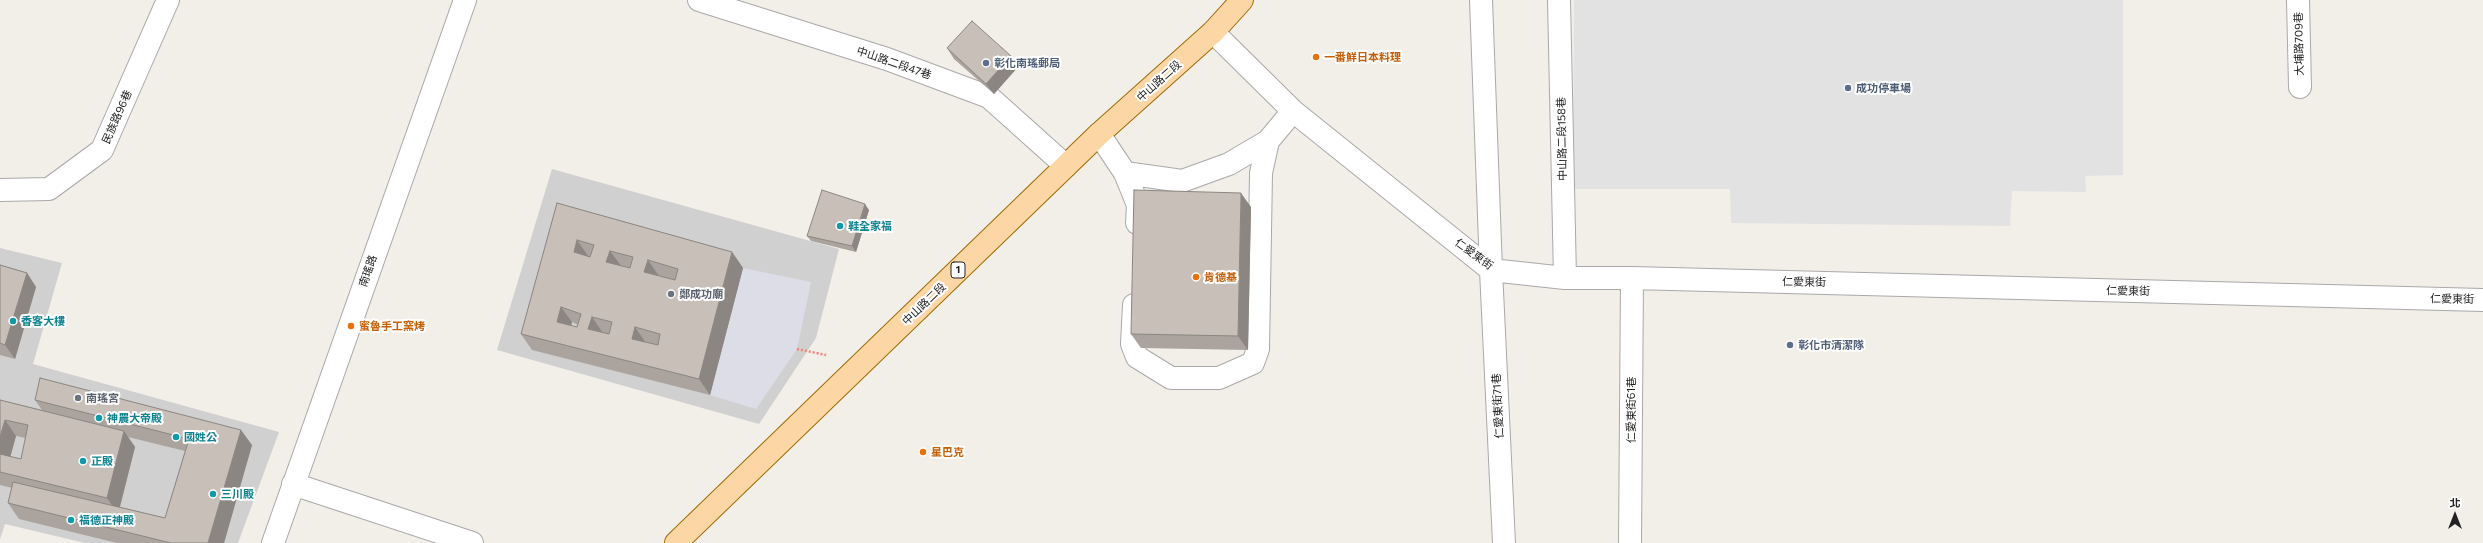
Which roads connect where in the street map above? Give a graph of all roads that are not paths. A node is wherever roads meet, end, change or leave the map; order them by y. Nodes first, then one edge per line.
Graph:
1 (168, 0) edge
2 (464, 0) edge
3 (699, 0) edge
4 (1242, 0) edge
5 (1481, 0) edge
6 (1559, 0) edge
7 (2298, 0) edge
8 (1213, 32) junction
9 (2300, 88) dead end
10 (1294, 111) junction
11 (1099, 134) junction
12 (1268, 141) junction
13 (1066, 166) junction
14 (1126, 174) junction
15 (0, 190) edge
16 (1137, 244) edge
17 (1491, 270) junction
18 (1566, 278) junction
19 (1632, 278) junction
20 (1135, 282) edge
21 (2483, 300) edge
22 (293, 484) junction
23 (273, 543) edge
24 (472, 543) edge
25 (676, 543) edge
26 (1504, 543) edge
27 (1630, 543) edge

1 - 15 street, 民族路96巷
2 - 22 street, 南瑤路
3 - 13 street, 中山路二段47巷
4 - 8 main road, 中山路二段 / 1
5 - 17 street
6 - 18 street, 中山路二段158巷
7 - 9 street, 大埔路709巷
8 - 10 street, 仁愛東街
8 - 11 main road, 中山路二段 / 1
10 - 12 street
10 - 17 street, 仁愛東街
11 - 13 main road, 中山路二段 / 1
11 - 14 street
12 - 14 street
12 - 20 street
13 - 25 main road, 中山路二段 / 1
14 - 16 street
17 - 18 street, 仁愛東街
17 - 26 street, 仁愛東街71巷
18 - 19 street, 仁愛東街
19 - 21 street, 仁愛東街
19 - 27 street, 仁愛東街61巷
22 - 23 street, 南瑤路
22 - 24 street

